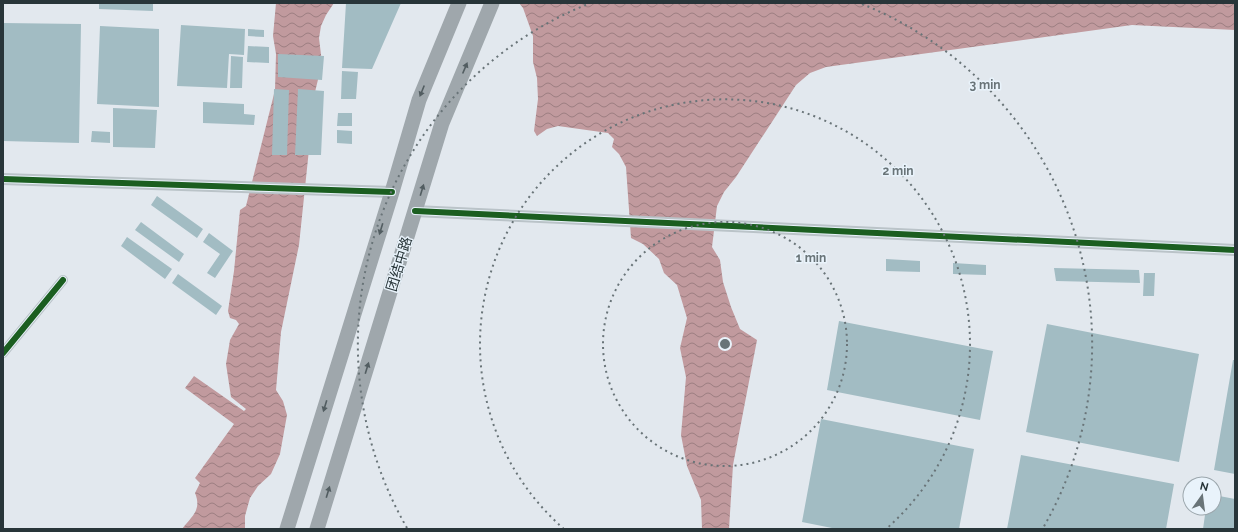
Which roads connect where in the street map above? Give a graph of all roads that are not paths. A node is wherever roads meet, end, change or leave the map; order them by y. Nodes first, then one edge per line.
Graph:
1 (459, 3) edge
2 (492, 3) edge
3 (3, 179) edge
4 (392, 192) junction
5 (415, 211) junction
6 (1235, 250) edge
7 (63, 280) dead end
8 (3, 353) edge
9 (287, 529) edge
10 (317, 529) edge

1 -> 4 main road, 团结中路
5 -> 2 main road, 团结中路
3 - 4 street
4 -> 9 main road, 团结中路
5 - 6 street
10 -> 5 main road, 团结中路
7 - 8 street

